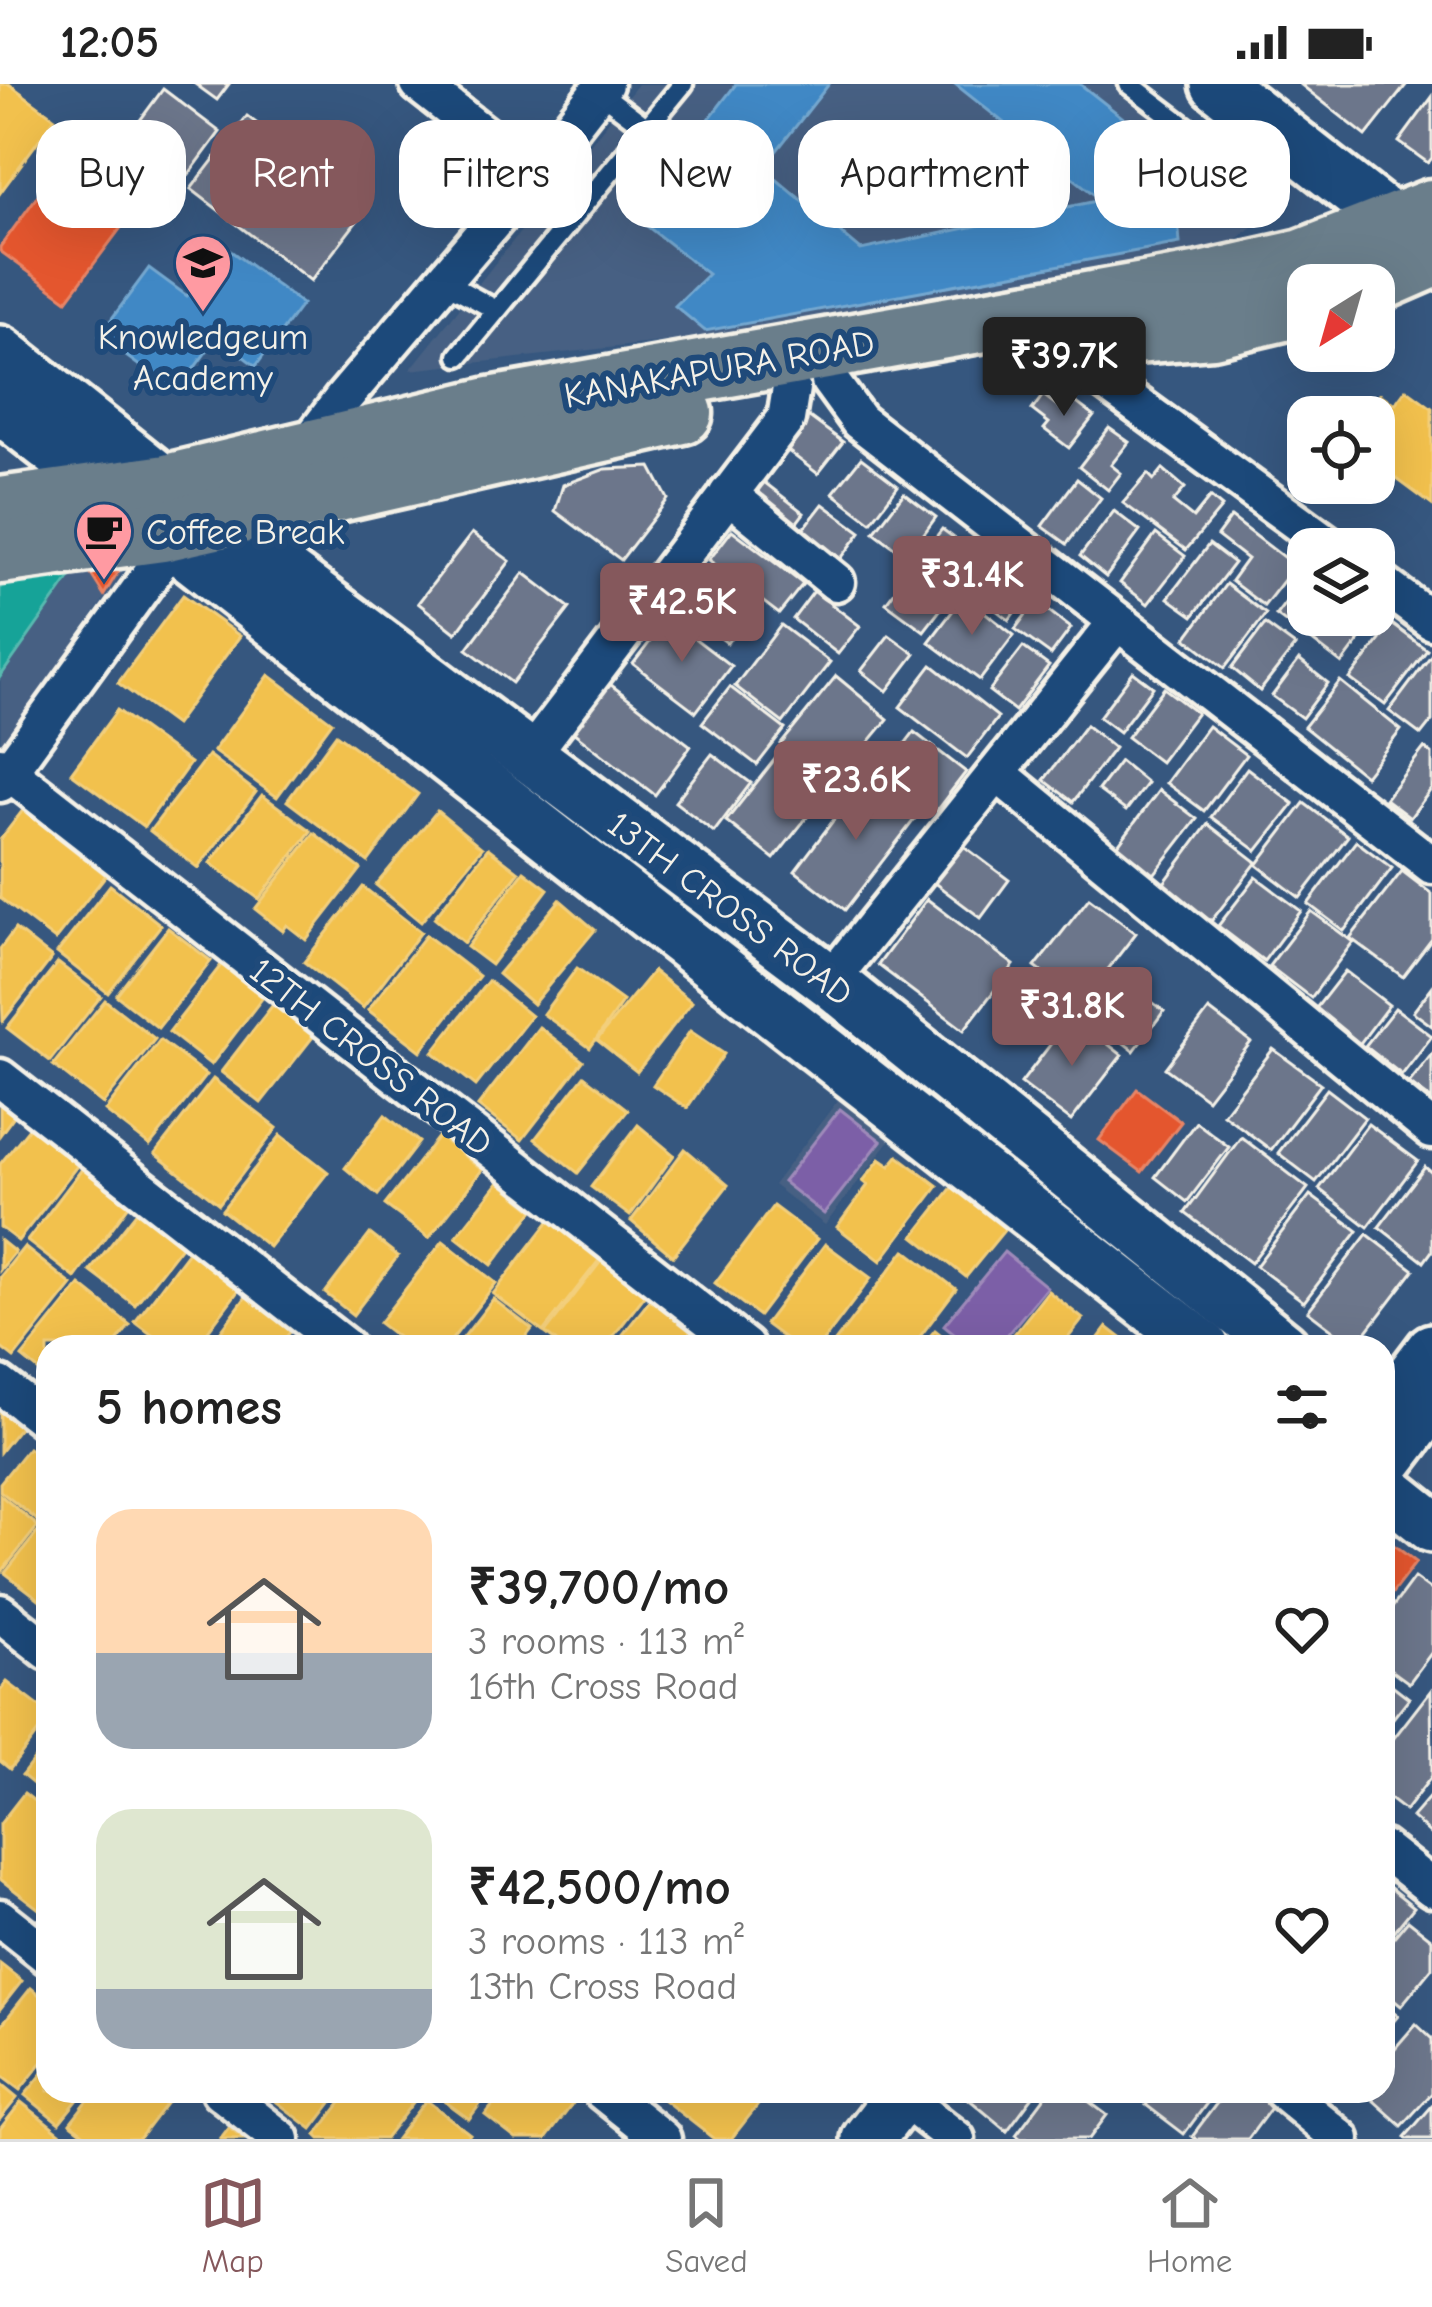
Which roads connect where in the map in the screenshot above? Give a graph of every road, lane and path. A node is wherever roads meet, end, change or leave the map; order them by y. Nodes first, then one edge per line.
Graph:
1 (418, 84) edge
2 (682, 84) edge
3 (1216, 84) edge
4 (1140, 87) edge
5 (601, 88) edge
6 (464, 120) edge
7 (576, 120) edge
8 (637, 120) edge
9 (653, 120) edge
10 (1178, 120) edge
11 (616, 164) edge
12 (488, 228) edge
13 (1420, 231) edge
14 (1389, 264) edge
15 (443, 281) junction
16 (1287, 309) edge
17 (496, 310) junction
18 (1069, 338) junction
19 (0, 352) edge
20 (459, 356) dead end
21 (811, 384) junction
22 (0, 407) edge
23 (302, 475) junction
24 (728, 494) junction
25 (163, 507) junction
26 (0, 508) edge
27 (1305, 528) edge
28 (0, 553) edge
29 (836, 582) dead end
30 (1395, 594) edge
31 (1432, 621) edge
32 (1117, 622) junction
33 (530, 755) junction
34 (3, 773) edge
35 (997, 773) junction
36 (1432, 865) edge
37 (830, 981) junction
38 (0, 1078) edge
39 (1432, 1130) edge
40 (330, 1335) edge
41 (729, 1335) edge
42 (1188, 1335) edge
43 (1268, 1335) edge
44 (1432, 1350) edge
45 (0, 1385) edge
46 (36, 1413) edge
47 (1400, 1444) edge
48 (1432, 1526) edge
49 (0, 1613) edge
50 (36, 1642) edge
51 (1395, 1859) edge
52 (1432, 1888) edge
53 (0, 1918) edge
54 (36, 1946) edge
55 (235, 2103) edge
56 (617, 2103) edge
57 (877, 2103) edge
58 (885, 2103) edge
59 (904, 2103) edge
60 (1298, 2103) edge
61 (281, 2139) edge
62 (662, 2139) edge
63 (828, 2139) edge
64 (868, 2139) edge
65 (956, 2139) edge
66 (1341, 2139) edge

1 - 6 street
2 - 9 lane
3 - 13 main road
4 - 10 lane
5 - 7 street
5 - 8 lane
11 - 17 lane
12 - 15 street
13 - 14 main road
13 - 23 main road, KANAKAPURA ROAD
15 - 17 lane
15 - 23 street
16 - 18 main road, KANAKAPURA ROAD
17 - 20 lane
18 - 21 main road, KANAKAPURA ROAD
18 - 27 street
19 - 25 main road
21 - 23 main road, KANAKAPURA ROAD
21 - 24 street
21 - 32 street
22 - 25 main road
23 - 25 main road, KANAKAPURA ROAD
24 - 29 street
24 - 33 street
25 - 26 main road, KANAKAPURA ROAD
25 - 28 main road, KANAKAPURA ROAD
25 - 33 main road, 13TH CROSS ROAD
25 - 34 street
25 - 42 main road, 13TH CROSS ROAD
30 - 31 street
32 - 35 street
32 - 36 street
33 - 37 main road, 13TH CROSS ROAD
34 - 41 street, 12TH CROSS ROAD
35 - 37 street
35 - 39 street
37 - 43 main road, 13TH CROSS ROAD
38 - 40 street
44 - 47 main road
45 - 46 street
47 - 48 main road
49 - 50 street
51 - 52 street
53 - 54 street
55 - 61 street
56 - 62 street
57 - 63 main road
58 - 64 main road
59 - 65 street
60 - 66 street

